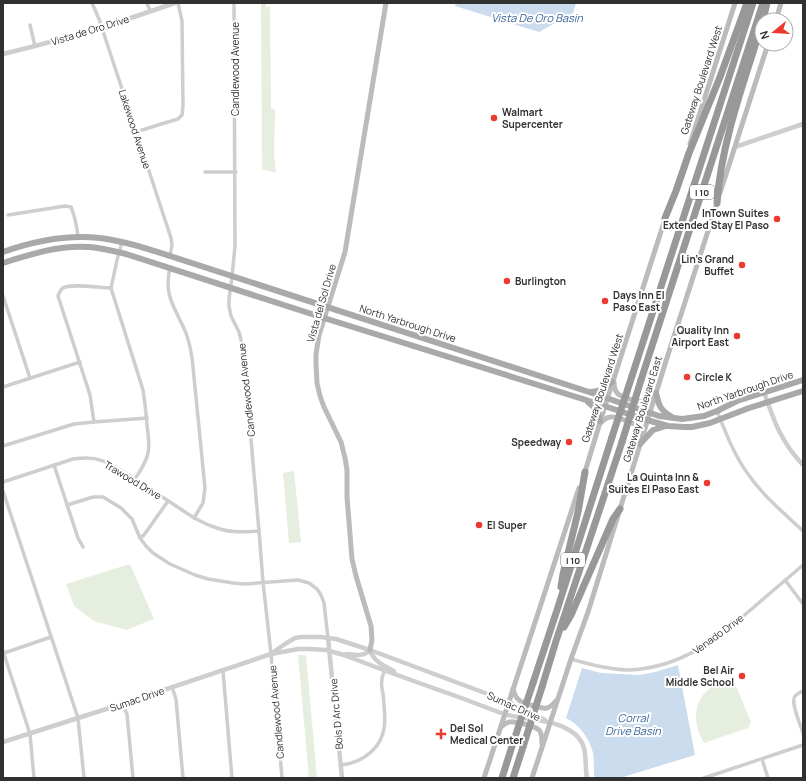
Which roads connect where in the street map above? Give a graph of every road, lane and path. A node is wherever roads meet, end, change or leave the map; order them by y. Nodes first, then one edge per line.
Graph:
1 (92, 3) edge
2 (147, 3) edge
3 (177, 3) edge
4 (234, 3) edge
5 (386, 3) edge
6 (735, 3) edge
7 (747, 3) edge
8 (753, 3) edge
9 (763, 3) edge
10 (150, 11) junction
11 (30, 26) dead end
12 (101, 28) junction
13 (35, 46) junction
14 (754, 51) edge
15 (765, 52) edge
16 (3, 54) edge
17 (803, 124) edge
18 (136, 132) junction
19 (735, 147) junction
20 (205, 172) dead end
21 (236, 172) junction
22 (717, 203) junction
23 (8, 215) dead end
24 (665, 218) junction
25 (78, 237) junction
26 (122, 242) junction
27 (3, 252) edge
28 (119, 252) junction
29 (170, 256) junction
30 (3, 263) edge
31 (170, 268) junction
32 (232, 277) junction
33 (111, 288) junction
34 (231, 288) junction
35 (3, 296) edge
36 (328, 308) junction
37 (324, 318) junction
38 (480, 357) junction
39 (80, 362) junction
40 (477, 366) junction
41 (30, 378) junction
42 (613, 380) junction
43 (803, 380) edge
44 (3, 387) edge
45 (803, 391) edge
46 (589, 392) junction
47 (764, 392) junction
48 (655, 395) junction
49 (607, 398) junction
50 (586, 400) junction
51 (768, 402) junction
52 (605, 406) junction
53 (717, 411) junction
54 (650, 414) junction
55 (147, 418) junction
56 (675, 419) junction
57 (648, 420) junction
58 (720, 420) junction
59 (94, 422) junction
60 (599, 423) junction
61 (668, 426) junction
62 (641, 441) junction
63 (3, 446) edge
64 (54, 465) junction
65 (803, 465) edge
66 (585, 472) junction
67 (135, 478) junction
68 (3, 482) edge
69 (3, 491) edge
70 (168, 501) junction
71 (67, 505) junction
72 (620, 509) junction
73 (194, 518) junction
74 (259, 531) junction
75 (803, 531) edge
76 (140, 538) junction
77 (83, 547) dead end
78 (803, 565) edge
79 (785, 580) junction
80 (263, 582) junction
81 (803, 604) edge
82 (558, 607) junction
83 (51, 637) junction
84 (328, 638) junction
85 (556, 641) junction
86 (370, 650) junction
87 (330, 651) junction
88 (3, 652) edge
89 (338, 653) junction
90 (271, 654) junction
91 (571, 659) junction
92 (384, 670) junction
93 (222, 671) junction
94 (408, 679) junction
95 (172, 687) junction
96 (513, 688) junction
97 (803, 691) edge
98 (557, 700) junction
99 (509, 702) junction
100 (122, 704) junction
101 (505, 714) junction
102 (78, 718) junction
103 (551, 722) junction
104 (500, 728) junction
105 (803, 733) edge
106 (30, 734) junction
107 (3, 742) edge
108 (803, 745) edge
109 (542, 747) junction
110 (762, 759) junction
111 (340, 765) junction
112 (718, 776) edge
113 (34, 778) edge
114 (84, 778) edge
115 (133, 778) edge
116 (183, 778) edge
117 (232, 778) edge
118 (282, 778) edge
119 (342, 778) edge
120 (484, 778) edge
121 (502, 778) edge
122 (513, 778) edge
123 (532, 778) edge
124 (587, 778) edge
125 (704, 778) edge
126 (768, 778) edge

1 - 12 street, Lakewood Avenue
2 - 10 street
3 - 10 street, Vista de Oro Drive
3 - 18 street
4 - 21 street, Candlewood Avenue
5 - 36 main road, Vista del Sol Drive
6 - 24 main road, Gateway Boulevard West
7 - 24 highway
8 - 82 highway, I 10, bridge
9 - 85 highway, I 10, bridge
10 - 12 street, Vista de Oro Drive
11 - 13 street
12 - 13 street, Vista de Oro Drive
12 - 18 street, Lakewood Avenue
13 - 16 street, Vista de Oro Drive
14 - 22 highway
15 - 19 main road, Gateway Boulevard East
17 - 19 street
18 - 29 street, Lakewood Avenue
19 - 22 main road, Gateway Boulevard East
20 - 21 street
21 - 32 street, Candlewood Avenue
22 - 48 main road, Gateway Boulevard East
23 - 25 street
24 - 42 main road, Gateway Boulevard West
25 - 26 main road, North Yarbrough Drive
25 - 27 main road, North Yarbrough Drive
26 - 28 street
26 - 29 main road, North Yarbrough Drive
28 - 30 main road, North Yarbrough Drive
28 - 31 main road, North Yarbrough Drive
28 - 33 street
29 - 32 main road, North Yarbrough Drive
31 - 34 main road, North Yarbrough Drive
31 - 73 street
32 - 34 street, Candlewood Avenue
32 - 36 main road, North Yarbrough Drive
33 - 39 street
33 - 55 street
34 - 37 main road, North Yarbrough Drive
34 - 74 street, Candlewood Avenue
35 - 41 street
36 - 37 main road, Vista del Sol Drive
36 - 38 main road, North Yarbrough Drive
37 - 40 main road, North Yarbrough Drive
37 - 86 main road, Vista del Sol Drive
38 - 40 main road
38 - 46 main road, North Yarbrough Drive
39 - 41 street
39 - 59 street
40 - 50 main road, North Yarbrough Drive
41 - 44 street
42 - 46 main road
42 - 48 main road
42 - 49 main road, Gateway Boulevard West
43 - 47 main road, North Yarbrough Drive
45 - 51 main road, North Yarbrough Drive
46 - 49 main road, North Yarbrough Drive
47 - 51 street
47 - 53 main road, North Yarbrough Drive
48 - 54 main road, Gateway Boulevard East
48 - 56 main road
49 - 52 main road, Gateway Boulevard West
49 - 54 main road, North Yarbrough Drive
50 - 52 main road, North Yarbrough Drive
50 - 60 main road
51 - 58 main road, North Yarbrough Drive
51 - 65 street
52 - 57 main road, North Yarbrough Drive
52 - 60 main road, Gateway Boulevard West
53 - 56 main road, North Yarbrough Drive
53 - 58 street
54 - 56 main road, North Yarbrough Drive
54 - 57 main road, Gateway Boulevard East
55 - 59 street
55 - 67 street
57 - 61 main road, North Yarbrough Drive
57 - 62 main road, Gateway Boulevard East
58 - 61 main road, North Yarbrough Drive
58 - 75 street
59 - 63 street
60 - 62 main road
60 - 66 main road, Gateway Boulevard West
61 - 62 main road
62 - 72 main road, Gateway Boulevard East
64 - 67 street, Trawood Drive
64 - 68 street, Trawood Drive
64 - 71 street
66 - 82 highway
66 - 96 main road, Gateway Boulevard West
67 - 70 street, Trawood Drive
69 - 83 street
70 - 73 street, Trawood Drive
70 - 76 street
71 - 76 street
71 - 77 street
72 - 85 highway
72 - 91 main road, Gateway Boulevard East
73 - 74 street, Trawood Drive
74 - 80 street, Candlewood Avenue
76 - 80 street
78 - 79 street, Venado Drive
79 - 81 street
79 - 91 street, Venado Drive
80 - 84 street
80 - 90 street, Candlewood Avenue
82 - 121 highway, I 10, bridge
83 - 88 street
83 - 102 street
84 - 86 street, Sumac Drive
84 - 87 street, Bois D Arc Drive
84 - 90 street, Sumac Drive
85 - 122 highway, I 10, bridge
86 - 89 street
86 - 94 street
86 - 99 street, Sumac Drive
87 - 89 street, Sumac Drive
87 - 90 street, Sumac Drive
87 - 111 street, Bois D Arc Drive
88 - 106 street
89 - 92 street, Sumac Drive
90 - 93 street, Sumac Drive
90 - 118 street, Candlewood Avenue
91 - 98 main road, Gateway Boulevard East
92 - 94 street, Sumac Drive
92 - 111 street
93 - 95 street, Sumac Drive
93 - 117 street
94 - 101 street, Sumac Drive
95 - 100 street, Sumac Drive
95 - 116 street
96 - 98 main road
96 - 99 main road, Gateway Boulevard West
97 - 105 street
98 - 103 main road, Gateway Boulevard East
99 - 101 main road, Gateway Boulevard West
99 - 103 street, Sumac Drive
100 - 102 street, Sumac Drive
100 - 115 street
101 - 103 street, Sumac Drive
101 - 104 main road, Gateway Boulevard West
102 - 106 street, Sumac Drive
102 - 114 street
103 - 109 main road, Gateway Boulevard East
103 - 124 street
104 - 109 main road
104 - 120 main road, Gateway Boulevard West
106 - 107 street, Sumac Drive
106 - 113 street
108 - 110 street
109 - 123 main road, Gateway Boulevard East
110 - 112 street
110 - 126 street
111 - 119 street, Bois D Arc Drive
112 - 125 street

